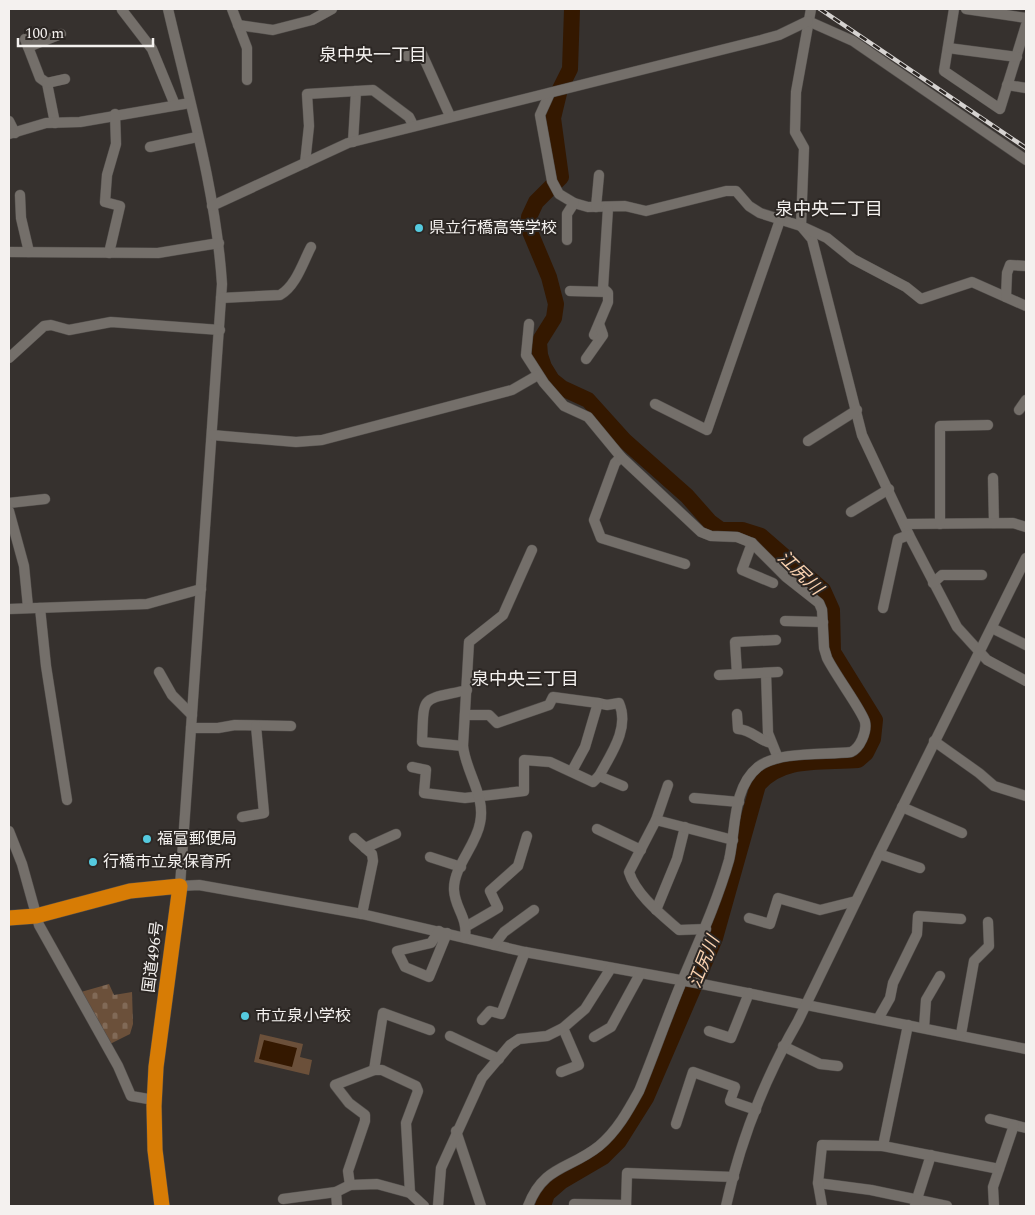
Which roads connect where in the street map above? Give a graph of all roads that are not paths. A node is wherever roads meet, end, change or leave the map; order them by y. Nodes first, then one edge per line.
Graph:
1 (123, 9) edge
2 (168, 9) edge
3 (232, 9) edge
4 (332, 9) edge
5 (811, 9) edge
6 (954, 9) edge
7 (966, 9) edge
8 (1026, 18) edge
9 (808, 20) junction
10 (238, 25) junction
11 (1026, 25) edge
12 (61, 34) dead end
13 (948, 48) junction
14 (407, 56) dead end
15 (1017, 57) junction
16 (65, 79) dead end
17 (247, 80) dead end
18 (47, 84) junction
19 (1008, 85) junction
20 (1026, 88) edge
21 (356, 91) junction
22 (550, 93) junction
23 (190, 103) junction
24 (175, 105) junction
25 (114, 114) junction
26 (450, 116) junction
27 (9, 121) edge
28 (55, 123) junction
29 (413, 125) junction
30 (12, 134) edge
31 (197, 137) junction
32 (353, 142) junction
33 (150, 147) dead end
34 (1026, 160) edge
35 (305, 163) junction
36 (599, 175) dead end
37 (20, 195) dead end
38 (574, 203) junction
39 (212, 206) junction
40 (596, 207) junction
41 (608, 208) junction
42 (780, 220) junction
43 (801, 226) junction
44 (566, 240) dead end
45 (219, 243) junction
46 (311, 246) dead end
47 (9, 252) edge
48 (29, 252) junction
49 (109, 252) junction
50 (1026, 266) edge
51 (570, 291) dead end
52 (607, 292) junction
53 (1006, 297) junction
54 (221, 298) junction
55 (1026, 306) edge
56 (529, 324) dead end
57 (599, 324) junction
58 (220, 330) junction
59 (594, 335) dead end
60 (9, 358) edge
61 (586, 359) dead end
62 (538, 375) junction
63 (1026, 400) edge
64 (655, 404) dead end
65 (857, 410) junction
66 (1019, 410) dead end
67 (988, 425) dead end
68 (212, 435) junction
69 (808, 441) dead end
70 (621, 457) junction
71 (993, 478) dead end
72 (889, 488) junction
73 (45, 498) dead end
74 (9, 503) edge
75 (9, 511) edge
76 (851, 512) dead end
77 (994, 523) junction
78 (905, 524) junction
79 (940, 524) junction
80 (1026, 527) edge
81 (909, 535) junction
82 (752, 543) junction
83 (532, 550) dead end
84 (1026, 558) edge
85 (685, 564) dead end
86 (982, 575) dead end
87 (933, 582) junction
88 (773, 583) dead end
89 (201, 589) junction
90 (28, 607) junction
91 (40, 608) junction
92 (883, 608) dead end
93 (9, 609) edge
94 (785, 621) dead end
95 (823, 622) junction
96 (992, 628) junction
97 (776, 640) dead end
98 (1026, 645) edge
99 (979, 652) junction
100 (159, 672) dead end
101 (778, 672) dead end
102 (766, 673) junction
103 (737, 674) junction
104 (719, 675) dead end
105 (1026, 682) edge
106 (467, 690) junction
107 (598, 703) junction
108 (737, 714) dead end
109 (192, 715) junction
110 (465, 715) junction
111 (256, 726) junction
112 (291, 726) dead end
113 (191, 728) junction
114 (934, 741) junction
115 (771, 743) junction
116 (463, 746) junction
117 (778, 758) junction
118 (412, 767) dead end
119 (572, 771) junction
120 (599, 776) junction
121 (668, 785) dead end
122 (623, 786) dead end
123 (1026, 796) edge
124 (480, 798) junction
125 (694, 798) dead end
126 (67, 800) dead end
127 (739, 802) junction
128 (902, 807) junction
129 (242, 817) dead end
130 (656, 820) junction
131 (685, 827) junction
132 (597, 828) dead end
133 (9, 831) edge
134 (962, 833) dead end
135 (396, 834) dead end
136 (528, 836) dead end
137 (354, 838) dead end
138 (733, 840) junction
139 (365, 848) junction
140 (640, 850) junction
141 (879, 854) junction
142 (430, 857) dead end
143 (461, 867) junction
144 (920, 868) dead end
145 (180, 886) junction
146 (856, 901) junction
147 (534, 910) dead end
148 (656, 910) junction
149 (362, 914) junction
150 (36, 916) junction
151 (9, 918) edge
152 (749, 918) dead end
153 (961, 919) dead end
154 (988, 922) dead end
155 (467, 926) junction
156 (706, 929) junction
157 (443, 932) junction
158 (465, 938) junction
159 (494, 946) junction
160 (525, 952) junction
161 (611, 968) junction
162 (640, 974) junction
163 (940, 976) dead end
164 (683, 980) junction
165 (749, 993) junction
166 (806, 1004) junction
167 (878, 1019) junction
168 (482, 1020) dead end
169 (908, 1025) junction
170 (563, 1028) junction
171 (924, 1028) junction
172 (430, 1030) dead end
173 (709, 1031) dead end
174 (961, 1034) junction
175 (450, 1036) dead end
176 (594, 1036) dead end
177 (783, 1046) junction
178 (1026, 1048) edge
179 (499, 1059) junction
180 (838, 1066) dead end
181 (374, 1070) junction
182 (561, 1072) dead end
183 (154, 1100) junction
184 (756, 1110) junction
185 (990, 1119) dead end
186 (676, 1124) dead end
187 (1014, 1125) junction
188 (1026, 1128) edge
189 (456, 1131) junction
190 (882, 1146) junction
191 (931, 1155) junction
192 (998, 1169) junction
193 (734, 1177) junction
194 (818, 1183) junction
195 (350, 1185) junction
196 (336, 1192) junction
197 (410, 1193) junction
198 (283, 1198) dead end
199 (916, 1203) edge
200 (162, 1206) edge
201 (337, 1206) edge
202 (424, 1206) edge
203 (438, 1206) edge
204 (481, 1206) edge
205 (528, 1206) edge
206 (574, 1206) edge
207 (626, 1206) edge
208 (726, 1206) edge
209 (822, 1206) edge
210 (947, 1206) edge
211 (994, 1206) edge

1 - 24 street
2 - 23 street
3 - 10 street
4 - 10 street
5 - 9 street
6 - 13 street
7 - 8 street
9 - 22 street
9 - 34 street
9 - 43 street
10 - 17 street
11 - 15 street
12 - 18 street
13 - 15 street
13 - 19 street
14 - 26 street
15 - 19 street
16 - 18 street
18 - 28 street
19 - 20 street
21 - 29 street
21 - 32 street
21 - 35 street
22 - 26 street
22 - 38 street
23 - 24 street
23 - 31 street
24 - 25 street
25 - 28 street
25 - 49 street
26 - 29 street
27 - 30 street
28 - 30 street
29 - 32 street
31 - 33 street
31 - 39 street
32 - 35 street
35 - 39 street
36 - 40 street
37 - 48 street
38 - 40 street
38 - 44 street
39 - 45 street
40 - 41 street
41 - 42 street
41 - 52 street
42 - 43 street
42 - 64 street
43 - 53 street
43 - 65 street
45 - 49 street
45 - 54 street
46 - 54 street
47 - 48 street
48 - 49 street
50 - 53 street
51 - 52 street
52 - 57 street
53 - 55 street
54 - 58 street
56 - 62 street
57 - 59 street
57 - 61 street
58 - 60 street
58 - 68 street
62 - 68 street
62 - 70 street
63 - 66 street
65 - 69 street
65 - 72 street
67 - 79 street
68 - 89 street
70 - 82 street
70 - 85 street
71 - 77 street
72 - 76 street
72 - 78 street
73 - 74 street
75 - 90 street
77 - 79 street
77 - 80 street
78 - 79 street
78 - 81 street
81 - 87 street
81 - 92 street
82 - 88 street
82 - 95 street
83 - 106 street
84 - 96 street
86 - 87 street
87 - 99 street
89 - 91 street
89 - 109 street
90 - 91 street
90 - 93 street
91 - 126 street
94 - 95 street
95 - 117 street
96 - 98 street
96 - 99 street
97 - 103 street
99 - 105 street
99 - 114 street
100 - 109 street
101 - 102 street
102 - 103 street
102 - 115 street
103 - 104 street
106 - 110 street
106 - 116 street
107 - 110 street
107 - 119 street
107 - 120 street
108 - 115 street
109 - 113 street
110 - 116 street
111 - 112 street
111 - 113 street
111 - 129 street
113 - 145 street
114 - 123 street
114 - 128 street
115 - 117 street
116 - 124 street
117 - 127 street
118 - 124 street
119 - 120 street
119 - 124 street
120 - 122 street
121 - 130 street
124 - 143 street
125 - 127 street
127 - 138 street
128 - 134 street
128 - 141 street
130 - 131 street
130 - 140 street
131 - 138 street
131 - 148 street
132 - 140 street
133 - 150 street
135 - 139 street
136 - 155 street
137 - 139 street
138 - 156 street
139 - 149 street
140 - 148 street
141 - 144 street
141 - 146 street
142 - 143 street
143 - 155 street
145 - 149 street
145 - 150 highway
145 - 183 highway, 国道496号
146 - 152 street
146 - 166 street
147 - 159 street
148 - 156 street
149 - 157 street
150 - 151 highway
150 - 183 street
153 - 167 street
154 - 174 street
155 - 158 street
156 - 164 street
157 - 157 street
157 - 158 street
158 - 159 street
159 - 160 street
160 - 161 street
160 - 168 street
161 - 162 street
161 - 170 street
162 - 164 street
162 - 176 street
163 - 171 street
164 - 165 street
164 - 205 street
165 - 166 street
165 - 173 street
166 - 167 street
166 - 177 street
167 - 169 street
169 - 171 street
169 - 190 street
170 - 179 street
170 - 182 street
171 - 174 street
172 - 181 street
174 - 178 street
175 - 179 street
177 - 180 street
177 - 184 street
179 - 189 street
181 - 195 street
181 - 197 street
183 - 200 highway, 国道496号
184 - 186 street
184 - 193 street
185 - 187 street
187 - 188 street
187 - 192 street
189 - 203 street
189 - 204 street
190 - 191 street
190 - 194 street
191 - 192 street
191 - 199 street
192 - 211 street
193 - 207 street
193 - 208 street
194 - 199 street
194 - 209 street
195 - 196 street
195 - 197 street
196 - 198 street
196 - 201 street
197 - 202 street
199 - 210 street
206 - 207 street

